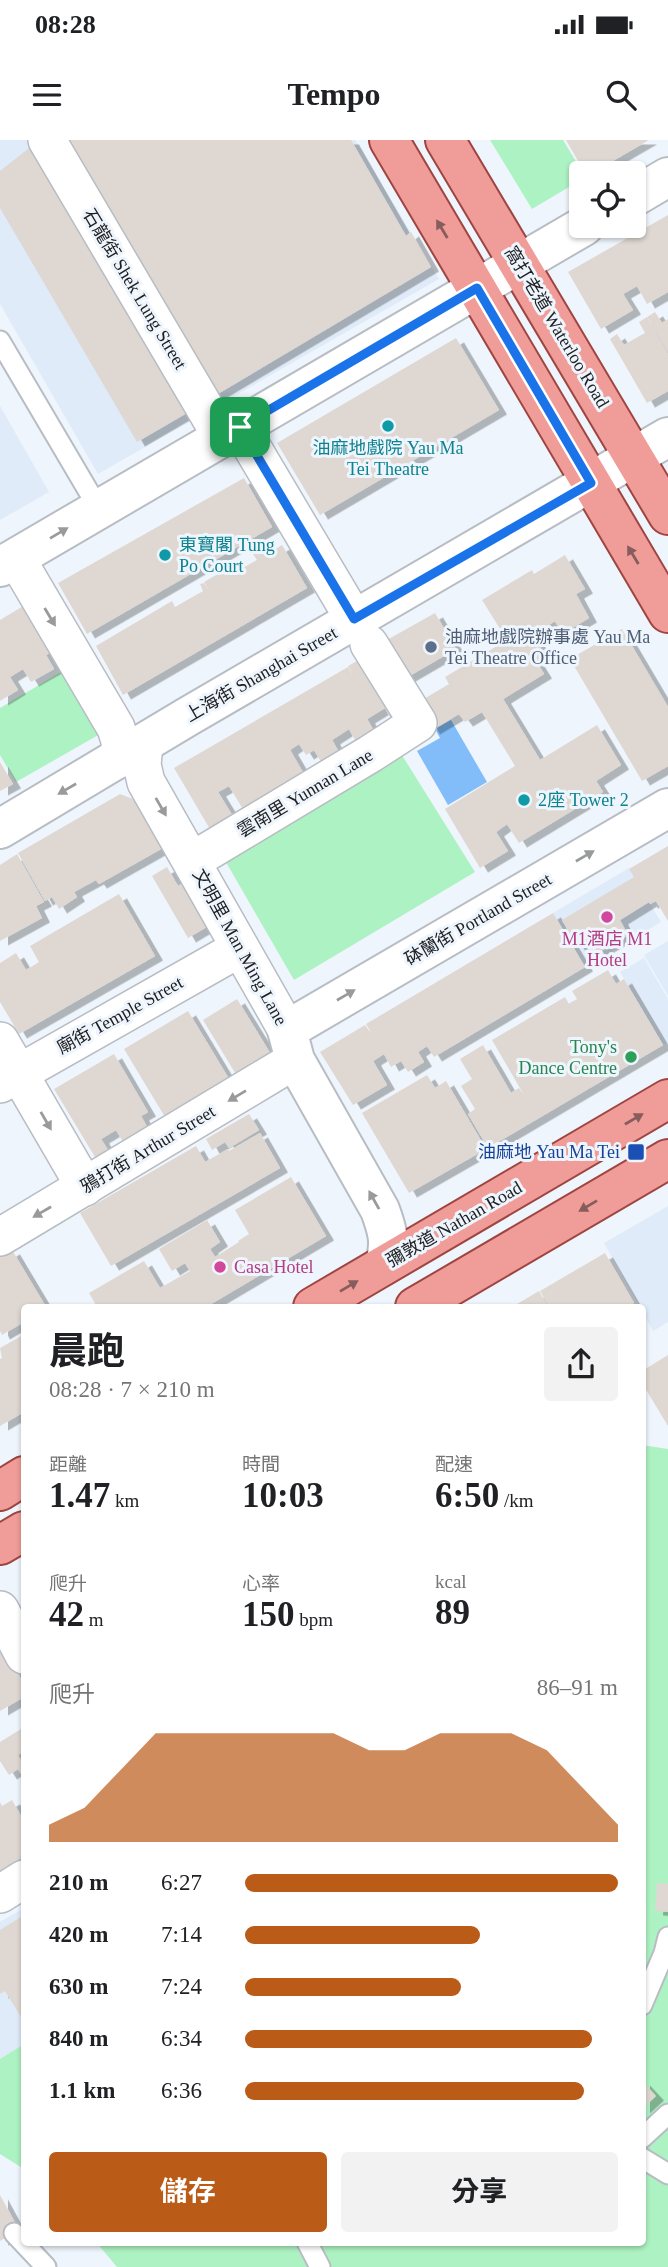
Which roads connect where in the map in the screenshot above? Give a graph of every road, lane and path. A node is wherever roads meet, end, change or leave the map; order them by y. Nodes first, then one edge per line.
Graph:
1 (47, 140) edge
2 (389, 140) edge
3 (445, 140) edge
4 (668, 177) edge
5 (646, 190) edge
6 (569, 234) edge
7 (520, 262) junction
8 (477, 288) junction
9 (0, 341) edge
10 (231, 432) junction
11 (668, 438) edge
12 (635, 457) junction
13 (591, 483) junction
14 (99, 509) junction
15 (668, 515) edge
16 (8, 563) edge
17 (668, 613) edge
18 (362, 631) junction
19 (418, 723) joint
20 (130, 752) junction
21 (668, 808) edge
22 (0, 829) edge
23 (192, 861) junction
24 (240, 948) junction
25 (0, 1041) edge
26 (291, 1045) junction
27 (9, 1078) edge
28 (668, 1099) edge
29 (668, 1159) edge
30 (85, 1187) junction
31 (0, 1237) edge
32 (384, 1265) junction
33 (318, 1304) edge
34 (420, 1304) edge
35 (21, 1478) edge
36 (0, 1491) edge
37 (21, 1533) edge
38 (0, 1545) edge
39 (0, 1611) edge
40 (21, 1650) edge
41 (21, 1881) edge
42 (0, 1894) edge
43 (668, 1937) edge
44 (646, 1995) edge
45 (668, 2114) edge
46 (646, 2134) edge
47 (646, 2160) edge
48 (668, 2174) edge
49 (14, 2233) dead end
50 (21, 2240) edge
51 (26, 2246) edge
52 (309, 2246) edge
53 (46, 2267) edge
54 (320, 2267) edge

1 - 10 street, 石龍街 Shek Lung Street
8 -> 2 main road
3 - 7 main road, 窩打老道 Waterloo Road
4 - 5 main road
6 - 7 main road
7 - 8 main road
7 - 12 main road, 窩打老道 Waterloo Road
8 - 10 main road
8 - 13 main road
9 - 14 lane
10 - 14 main road
10 - 18 street, 石龍街 Shek Lung Street
11 - 12 main road, 上海街 Shanghai Street
12 - 13 main road, 上海街 Shanghai Street
12 - 15 main road, 窩打老道 Waterloo Road
17 -> 13 main road
13 - 18 main road, 上海街 Shanghai Street
16 -> 14 main road
16 -> 20 street, 文明里 Man Ming Lane
18 - 19 street, 石龍街 Shek Lung Street
18 - 20 main road, 上海街 Shanghai Street
19 - 23 street, 雲南里 Yunnan Lane
20 -> 22 main road, 上海街 Shanghai Street
20 -> 23 street, 文明里 Man Ming Lane
26 -> 21 main road, 砵蘭街 Portland Street
23 - 24 street, 文明里 Man Ming Lane
24 - 26 street, 文明里 Man Ming Lane
24 - 27 street, 廟街 Temple Street
25 - 27 street
26 -> 30 street, 鴉打街 Arthur Street
32 -> 26 main road, 文明里 Man Ming Lane
27 -> 30 street
32 -> 28 main road, 彌敦道 Nathan Road
29 -> 34 main road
30 -> 31 street, 鴉打街 Arthur Street
33 -> 32 main road, 彌敦道 Nathan Road
35 - 36 main road
37 - 38 main road
39 - 40 street
41 - 42 street
43 - 44 lane
45 - 46 lane
47 - 48 lane
49 - 50 lane
51 - 53 lane
52 - 54 lane

